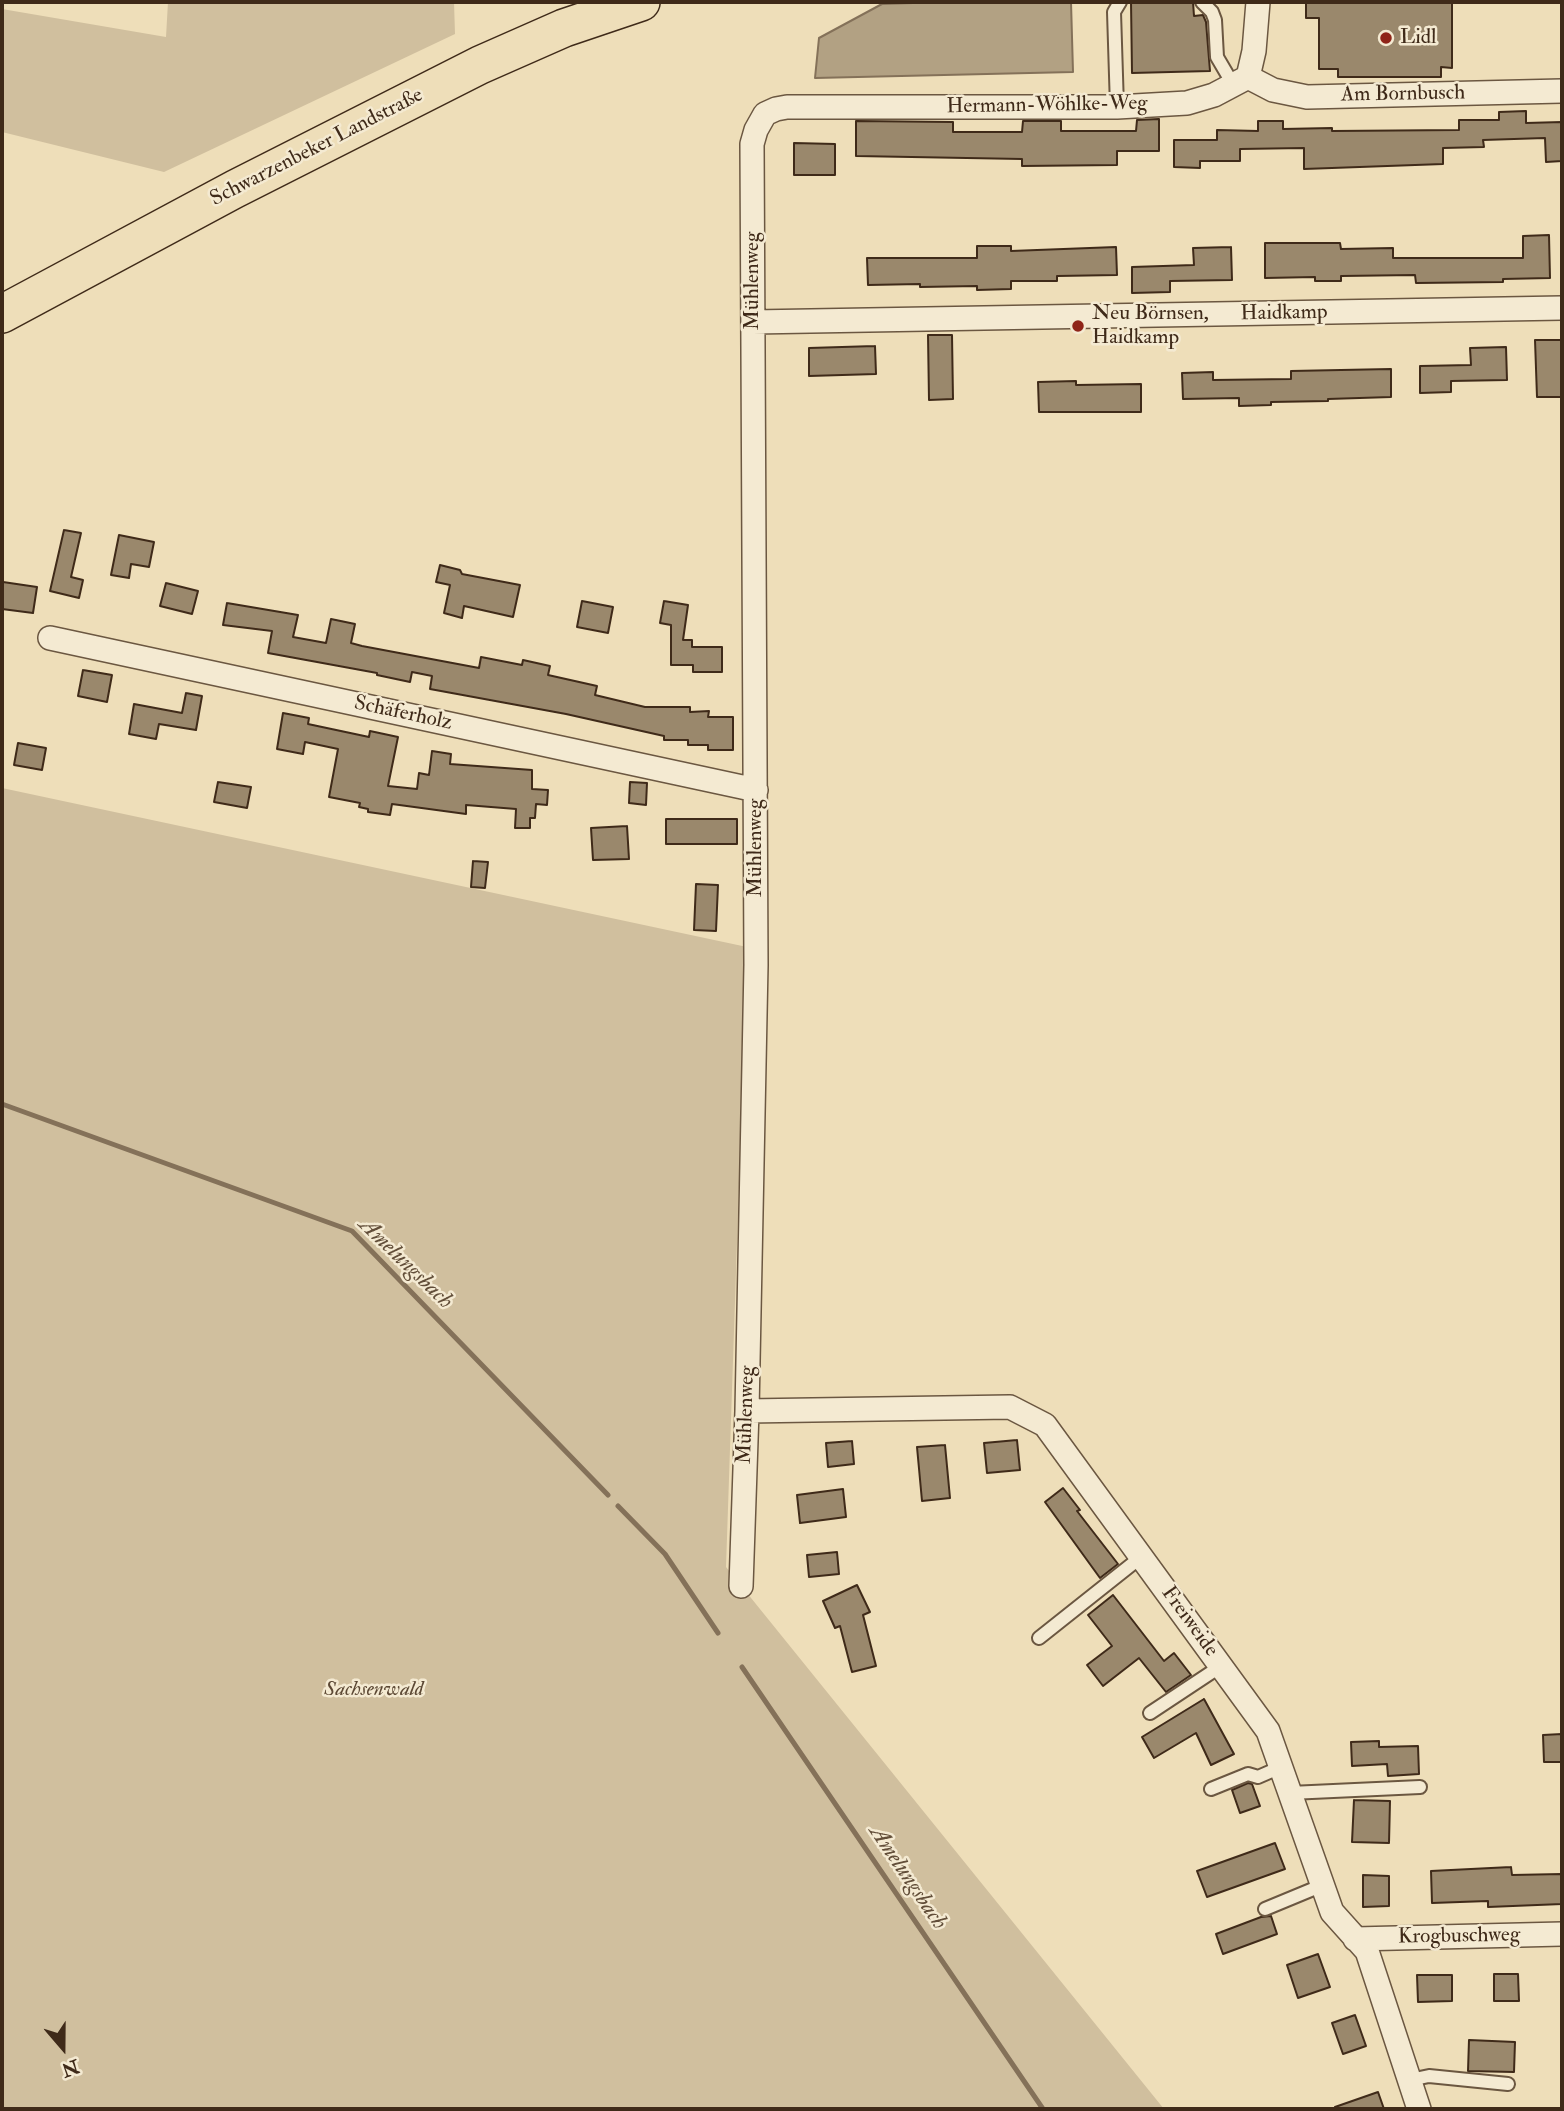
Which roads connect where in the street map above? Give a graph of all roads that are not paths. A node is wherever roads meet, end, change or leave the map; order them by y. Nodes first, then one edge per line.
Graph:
1 (641, 2) edge
2 (1120, 2) edge
3 (1202, 2) edge
4 (1258, 2) edge
5 (1241, 81) junction
6 (1562, 91) edge
7 (1117, 107) junction
8 (765, 114) joint
9 (1562, 309) edge
10 (2, 314) edge
11 (753, 323) junction
12 (50, 638) dead end
13 (756, 790) junction
14 (747, 1412) junction
15 (1141, 1557) junction
16 (741, 1586) dead end
17 (1039, 1638) dead end
18 (1221, 1666) junction
19 (1150, 1713) dead end
20 (1281, 1767) junction
21 (1420, 1787) dead end
22 (1211, 1789) dead end
23 (1290, 1793) junction
24 (1323, 1885) junction
25 (1265, 1909) dead end
26 (1562, 1934) edge
27 (1355, 1939) junction
28 (1410, 2080) junction
29 (1508, 2084) dead end
30 (1419, 2109) edge

1 - 10 main road, Schwarzenbeker Landstraße
2 - 7 lane
3 - 5 lane
4 - 5 street
5 - 6 street, Am Bornbusch
5 - 7 street, Hermann-Wöhlke-Weg
7 - 8 street, Hermann-Wöhlke-Weg
8 - 11 street, Mühlenweg
9 - 11 street, Haidkamp
11 - 13 street, Mühlenweg
12 - 13 street, Schäferholz
13 - 14 street, Mühlenweg
14 - 15 street, Freiweide
14 - 16 street, Mühlenweg
15 - 17 lane
15 - 18 street, Freiweide
18 - 19 lane
18 - 20 street, Freiweide
20 - 22 lane
20 - 23 street, Freiweide
21 - 23 lane
23 - 24 street, Freiweide
24 - 25 lane
24 - 27 street, Freiweide
26 - 27 street, Krogbuschweg
27 - 28 street, Freiweide
28 - 29 lane
28 - 30 street, Freiweide

